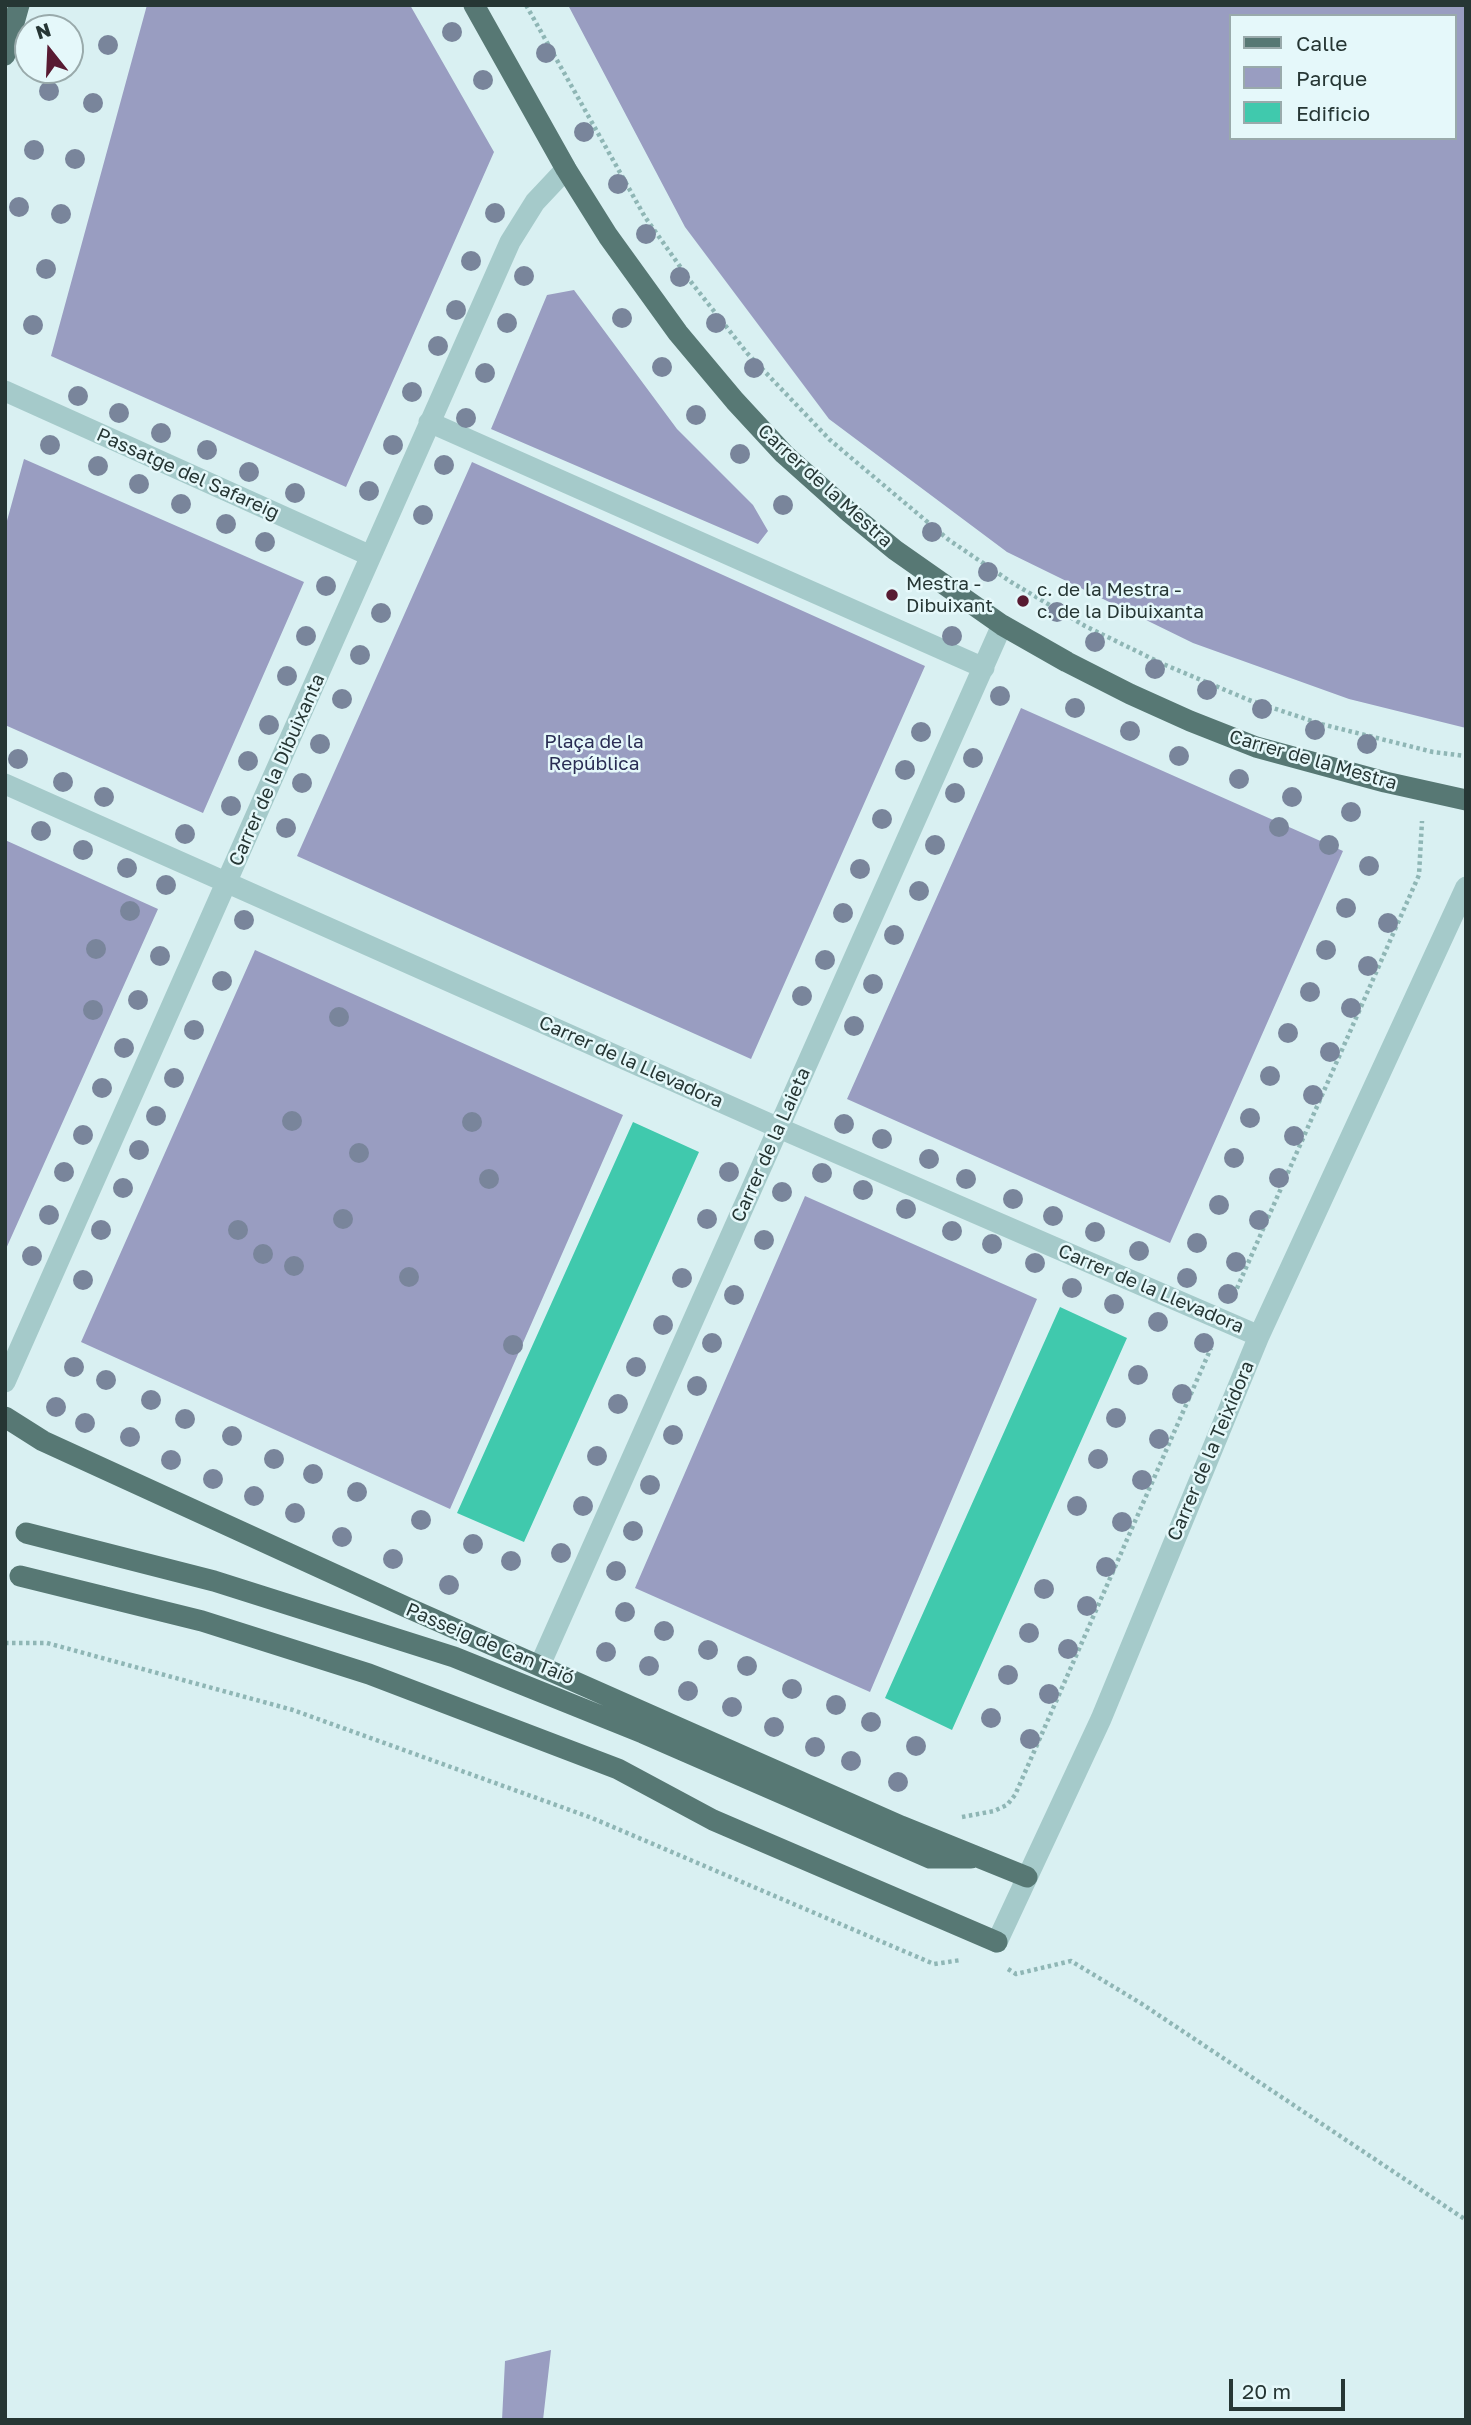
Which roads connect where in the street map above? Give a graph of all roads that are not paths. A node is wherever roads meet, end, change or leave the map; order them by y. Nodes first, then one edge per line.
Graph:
1 (19, 5) edge
2 (474, 5) edge
3 (5, 55) edge
4 (566, 169) junction
5 (5, 391) edge
6 (429, 422) junction
7 (372, 556) junction
8 (1002, 625) junction
9 (984, 668) junction
10 (5, 784) edge
11 (1466, 800) edge
12 (227, 883) junction
13 (1466, 887) edge
14 (779, 1128) junction
15 (1259, 1336) junction
16 (5, 1382) edge
17 (5, 1417) edge
18 (26, 1533) dead end
19 (20, 1576) dead end
20 (540, 1665) junction
21 (980, 1858) junction
22 (1027, 1877) junction
23 (998, 1952) joint

1 - 3 main road
2 - 4 main road, Carrer de la Mestra
4 - 6 street, Carrer de la Dibuixanta
4 - 8 main road, Carrer de la Mestra
5 - 7 street, Passatge del Safareig
6 - 7 street, Carrer de la Dibuixanta
6 - 9 street
7 - 12 street, Carrer de la Dibuixanta
8 - 9 street, Carrer de la Laieta
8 - 11 main road, Carrer de la Mestra
9 - 14 street, Carrer de la Laieta
10 - 12 street, Carrer de la Llevadora
12 - 14 street, Carrer de la Llevadora
12 - 16 street, Carrer de la Dibuixanta
13 - 15 street, Carrer de la Teixidora
14 - 15 street, Carrer de la Llevadora
14 - 20 street, Carrer de la Laieta
15 - 22 street, Carrer de la Teixidora
17 - 20 main road, Passeig de Can Taió
18 - 21 main road, Passeig de Can Taió
19 - 23 main road
20 - 21 main road, Passeig de Can Taió
21 - 22 main road, Passeig de Can Taió
22 - 23 street, Carrer de la Teixidora

